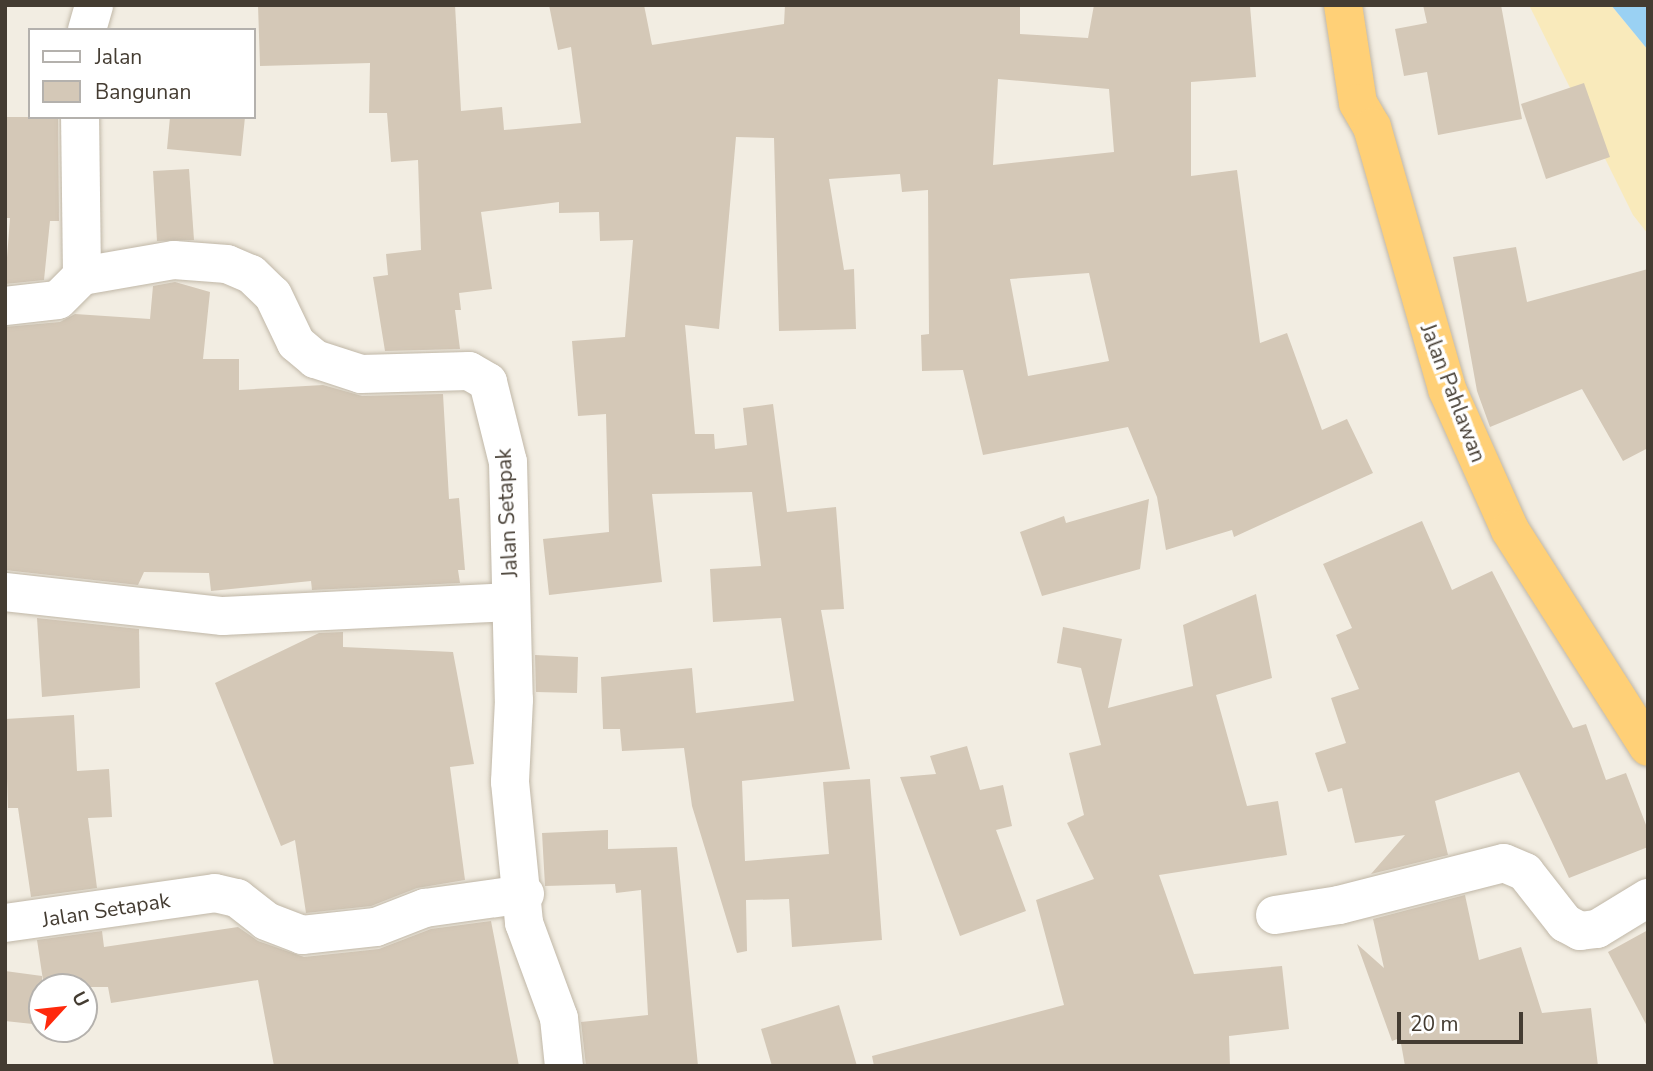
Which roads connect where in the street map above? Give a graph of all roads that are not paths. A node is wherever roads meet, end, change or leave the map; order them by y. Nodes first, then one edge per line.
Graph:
1 (94, 5) edge
2 (1343, 5) edge
3 (88, 28) edge
4 (80, 119) edge
5 (82, 276) junction
6 (5, 306) edge
7 (5, 592) edge
8 (511, 602) junction
9 (1648, 747) edge
10 (525, 894) junction
11 (1648, 898) edge
12 (1275, 915) dead end
13 (5, 923) edge
14 (564, 1066) edge

1 - 3 street
2 - 9 highway, Jalan Pahlawan
4 - 5 street
5 - 6 street
5 - 8 street, Jalan Setapak
7 - 8 street, Jalan Setapak
8 - 10 street, Jalan Setapak
10 - 13 street, Jalan Setapak
10 - 14 street, Jalan Setapak
11 - 12 street

